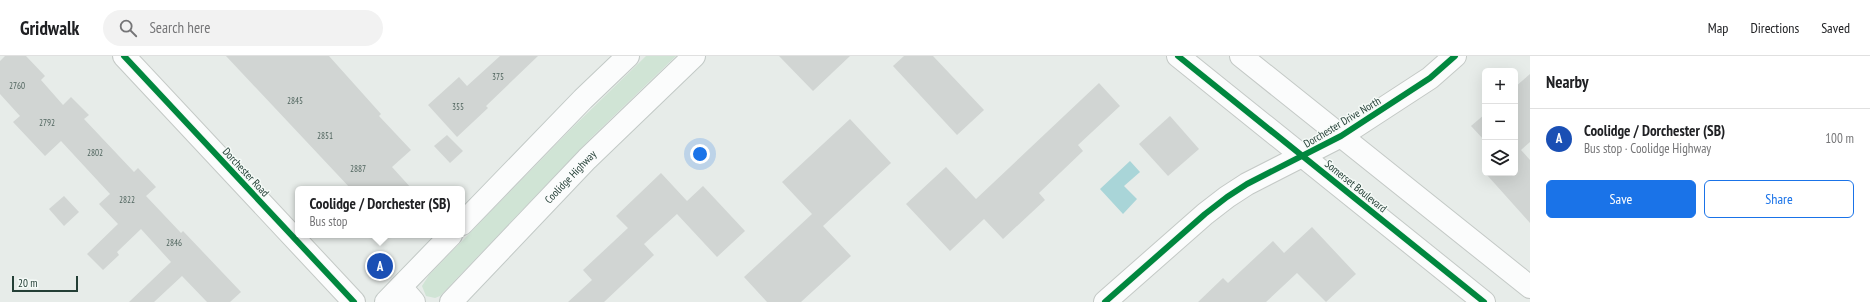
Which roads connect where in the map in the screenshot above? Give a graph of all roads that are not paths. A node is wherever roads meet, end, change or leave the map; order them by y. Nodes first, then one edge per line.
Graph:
1 (124, 56) edge
2 (628, 56) edge
3 (694, 56) edge
4 (1178, 56) edge
5 (1241, 56) edge
6 (1455, 56) edge
7 (1341, 136) junction
8 (1303, 157) junction
9 (465, 221) edge
10 (449, 238) edge
11 (1530, 288) edge
12 (400, 297) edge
13 (354, 302) edge
14 (451, 302) edge
15 (1105, 302) edge
16 (1484, 302) edge

1 - 13 street, Dorchester Road
2 - 9 street
3 - 14 street, Coolidge Highway
4 - 8 street, Somerset Boulevard
5 - 7 street
6 - 7 street, Dorchester Drive North
7 - 8 street, Dorchester Drive North
7 - 11 street
8 - 15 street, Dorchester Drive North
8 - 16 street, Somerset Boulevard
10 - 12 street

